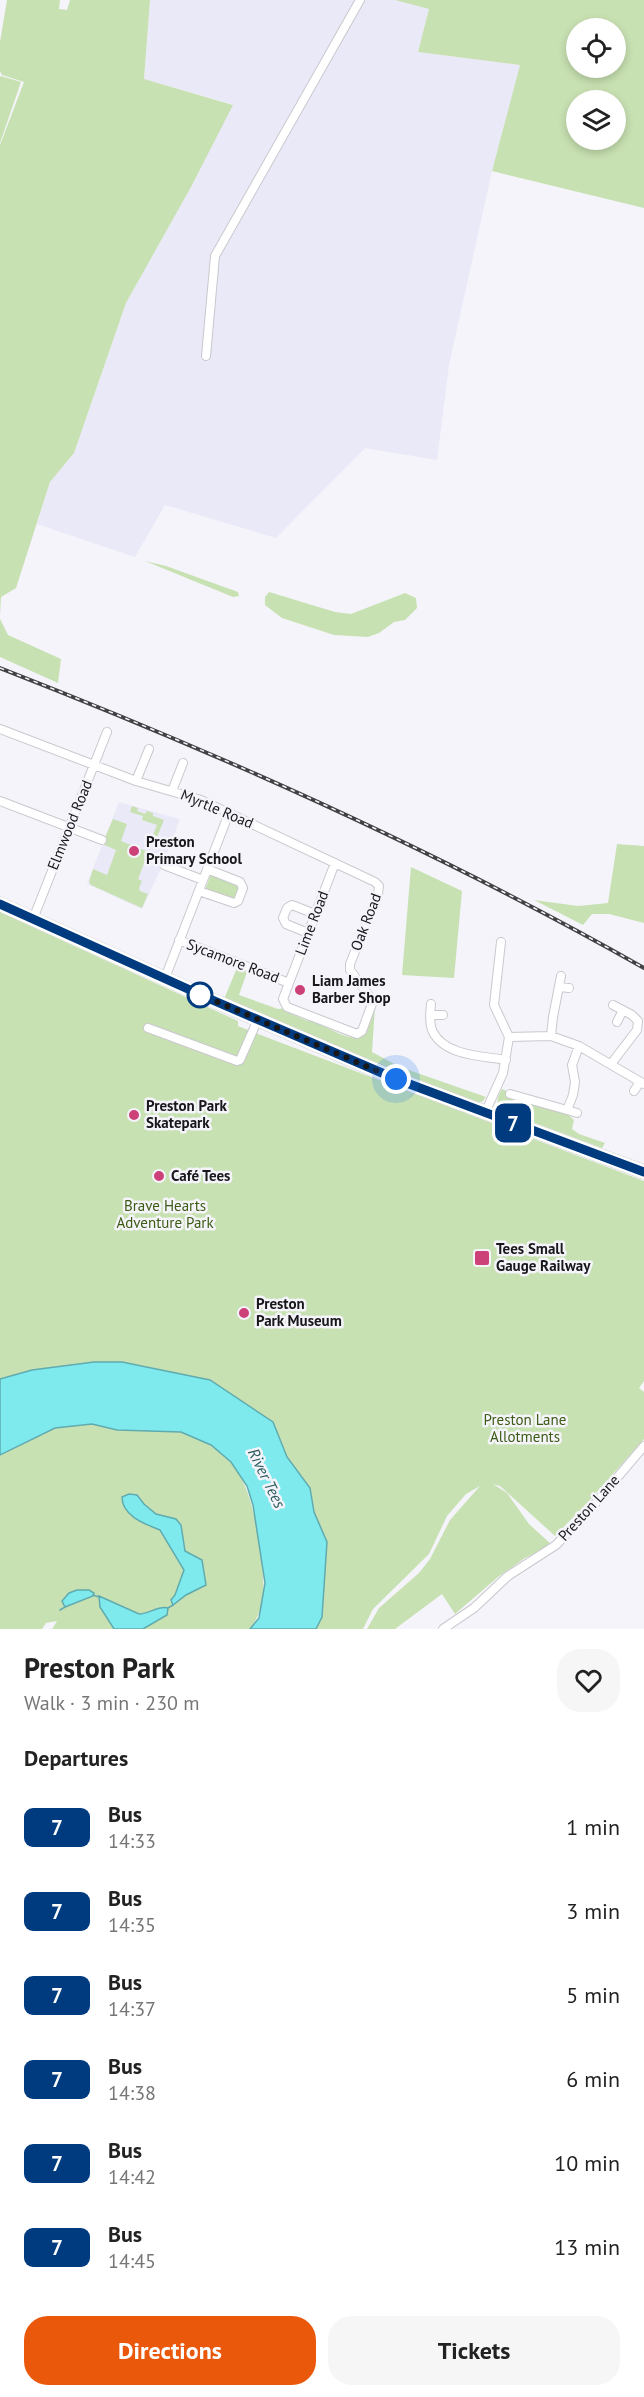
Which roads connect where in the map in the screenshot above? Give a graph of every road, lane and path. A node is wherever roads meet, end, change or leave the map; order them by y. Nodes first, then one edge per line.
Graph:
1 (360, 0) edge
2 (206, 356) dead end
3 (0, 729) edge
4 (107, 732) dead end
5 (149, 749) dead end
6 (183, 763) dead end
7 (94, 766) junction
8 (136, 781) junction
9 (172, 791) junction
10 (0, 801) edge
11 (229, 813) junction
12 (69, 828) junction
13 (102, 840) dead end
14 (335, 863) junction
15 (164, 865) dead end
16 (207, 869) junction
17 (203, 880) junction
18 (199, 891) junction
19 (0, 904) edge
20 (315, 914) junction
21 (33, 919) junction
22 (308, 933) junction
23 (179, 940) junction
24 (501, 942) dead end
25 (561, 976) dead end
26 (165, 978) junction
27 (289, 983) junction
28 (559, 987) junction
29 (569, 988) dead end
30 (430, 1004) dead end
31 (613, 1005) dead end
32 (623, 1010) junction
33 (430, 1015) junction
34 (443, 1016) dead end
35 (258, 1019) junction
36 (617, 1022) dead end
37 (148, 1028) dead end
38 (360, 1033) joint
39 (551, 1035) junction
40 (509, 1037) junction
41 (579, 1046) junction
42 (506, 1060) junction
43 (611, 1064) junction
44 (642, 1083) edge
45 (634, 1091) dead end
46 (510, 1094) dead end
47 (519, 1097) junction
48 (514, 1107) dead end
49 (567, 1110) junction
50 (485, 1113) junction
51 (577, 1113) dead end
52 (644, 1172) edge
53 (644, 1446) edge
54 (443, 1629) edge

1 - 2 street
3 - 7 street, Myrtle Road
4 - 7 street, Elmwood Road
5 - 8 street
6 - 9 street
7 - 8 street, Myrtle Road
7 - 12 street, Elmwood Road
8 - 9 street, Myrtle Road
9 - 11 street, Myrtle Road
10 - 12 street
11 - 14 street, Myrtle Road
11 - 16 street
12 - 13 street
12 - 21 street, Elmwood Road
14 - 20 street, Lime Road
14 - 38 street, Oak Road
15 - 17 street
16 - 17 street
16 - 18 street
17 - 18 street
18 - 23 street
19 - 21 main road
20 - 22 street, Lime Road
20 - 22 street
21 - 26 main road
22 - 27 street, Lime Road
23 - 26 street
23 - 27 street, Sycamore Road
24 - 40 street
25 - 28 street
26 - 35 main road
27 - 38 street, Sycamore Road
28 - 29 street
28 - 39 street
30 - 33 street
31 - 32 street
32 - 36 street
32 - 43 street
33 - 34 street
33 - 42 street
35 - 37 street
35 - 50 main road
39 - 40 street
39 - 41 street
40 - 42 street
41 - 43 street
41 - 49 street
42 - 50 street
43 - 44 street
44 - 45 street
46 - 47 street
47 - 48 street
47 - 49 street
49 - 51 street
50 - 52 main road
53 - 54 street, Preston Lane

